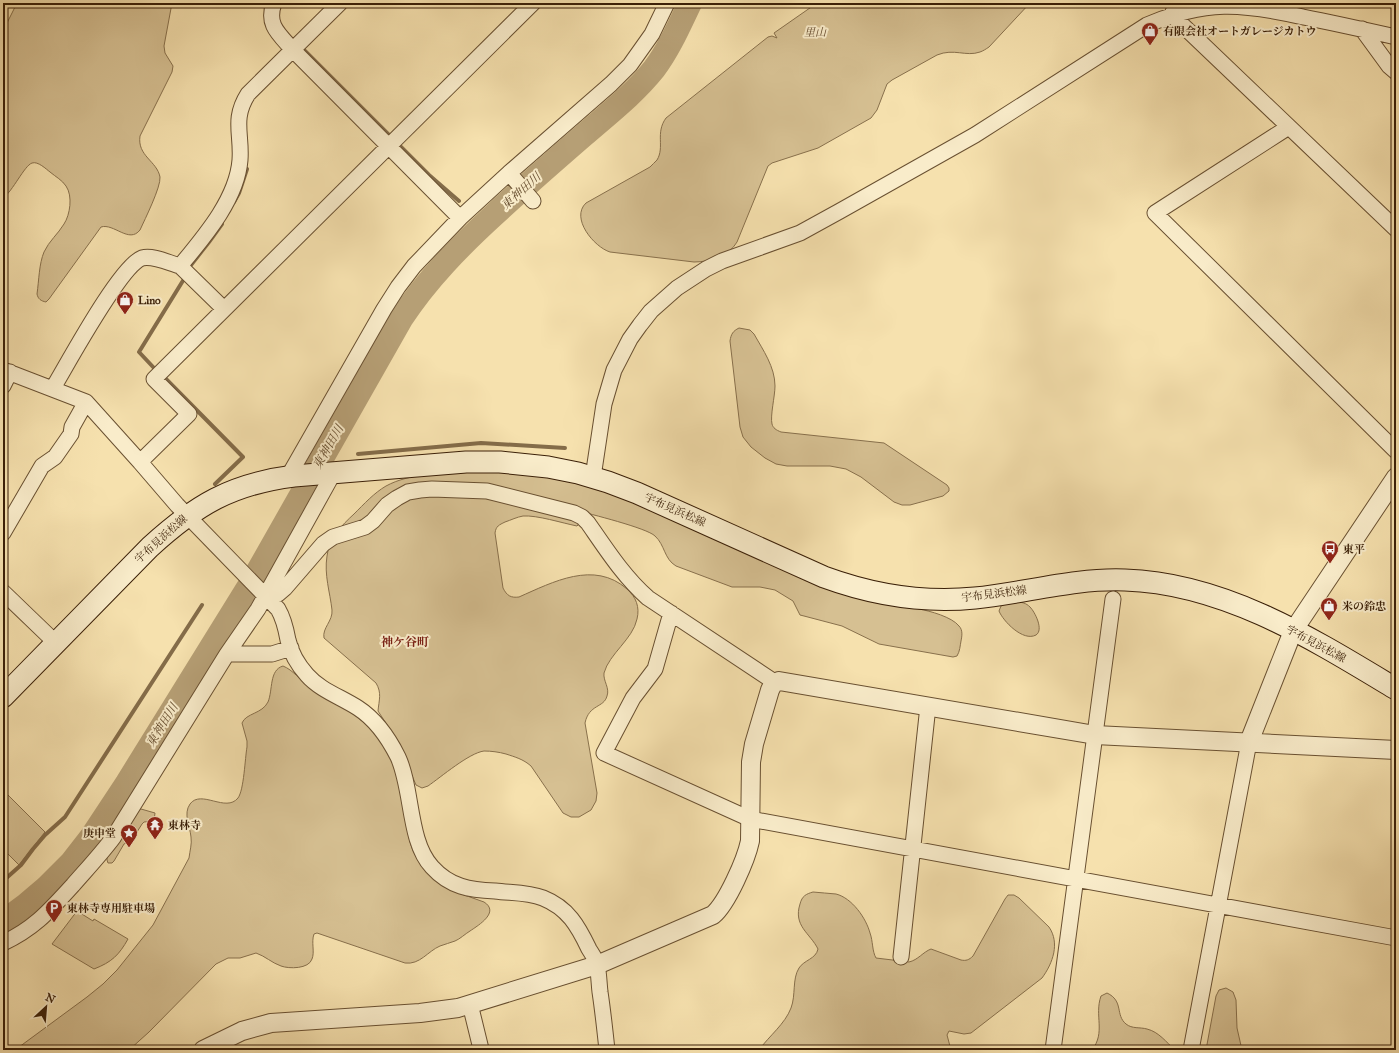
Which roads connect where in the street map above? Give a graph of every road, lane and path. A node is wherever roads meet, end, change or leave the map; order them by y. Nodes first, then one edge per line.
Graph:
1 (274, 3) edge
2 (340, 3) edge
3 (533, 3) edge
4 (667, 3) edge
5 (1173, 12) junction
6 (1362, 29) junction
7 (1396, 37) edge
8 (293, 50) junction
9 (1396, 72) edge
10 (1288, 126) junction
11 (389, 146) junction
12 (510, 174) junction
13 (533, 201) dead end
14 (460, 218) junction
15 (1396, 229) edge
16 (180, 266) junction
17 (224, 310) junction
18 (6, 371) edge
19 (3, 386) edge
20 (53, 388) junction
21 (86, 402) junction
22 (1396, 451) edge
23 (140, 462) junction
24 (333, 472) junction
25 (291, 476) junction
26 (593, 477) junction
27 (1396, 477) edge
28 (188, 515) junction
29 (3, 533) edge
30 (3, 592) edge
31 (264, 594) junction
32 (1113, 599) dead end
33 (671, 613) junction
34 (1294, 631) junction
35 (56, 643) junction
36 (290, 648) junction
37 (227, 654) junction
38 (776, 682) junction
39 (1396, 689) edge
40 (3, 697) edge
41 (928, 706) junction
42 (1095, 735) junction
43 (1249, 742) junction
44 (1396, 750) edge
45 (750, 819) junction
46 (913, 849) junction
47 (1076, 879) junction
48 (1218, 905) junction
49 (1396, 938) edge
50 (3, 943) edge
51 (901, 957) dead end
52 (597, 965) junction
53 (470, 1004) junction
54 (481, 1049) edge
55 (203, 1050) edge
56 (607, 1050) edge
57 (1053, 1050) edge
58 (1191, 1050) edge

1 - 8 street
2 - 8 street
3 - 11 street
4 - 12 street
5 - 6 street
5 - 10 street
5 - 26 street
6 - 7 street
6 - 9 street
8 - 11 street
8 - 16 street
10 - 15 street
10 - 22 street
11 - 14 street
11 - 17 street
12 - 13 street
12 - 14 street
14 - 25 street
16 - 17 street
16 - 20 street
17 - 23 street
18 - 19 street
18 - 20 street
20 - 21 street
21 - 23 street
21 - 29 street
23 - 28 street
24 - 25 main road, 宇布見浜松線
24 - 26 main road, 宇布見浜松線
24 - 31 street
25 - 28 main road, 宇布見浜松線
26 - 34 main road, 宇布見浜松線
27 - 34 street
28 - 31 street
28 - 35 main road, 宇布見浜松線
30 - 35 street
31 - 33 street
31 - 36 street
31 - 37 street
32 - 42 street
33 - 38 street
33 - 45 street
34 - 39 main road, 宇布見浜松線
34 - 43 street
35 - 40 main road, 宇布見浜松線
36 - 37 street
36 - 52 street
37 - 50 street
38 - 41 street
38 - 45 street
41 - 42 street
41 - 46 street
42 - 43 street
42 - 47 street
43 - 44 street
43 - 48 street
45 - 46 street
45 - 52 street
46 - 47 street
46 - 51 street
47 - 48 street
47 - 57 street
48 - 49 street
48 - 58 street
52 - 53 street
52 - 56 street
53 - 54 street
53 - 55 street

